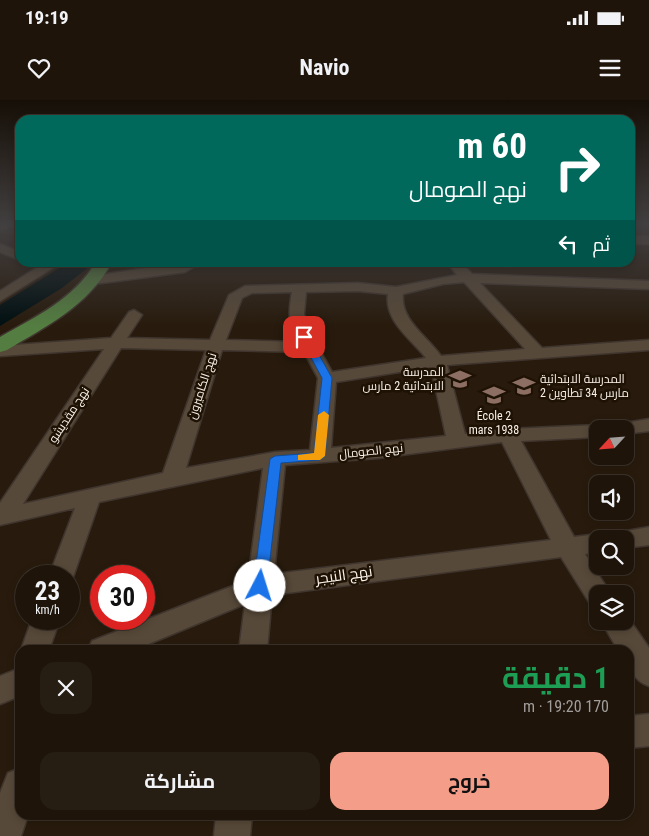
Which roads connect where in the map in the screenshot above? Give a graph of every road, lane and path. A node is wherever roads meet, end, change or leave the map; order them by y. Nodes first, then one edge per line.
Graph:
1 (43, 267) edge
2 (187, 267) edge
3 (457, 267) edge
4 (100, 270) edge
5 (466, 278) junction
6 (300, 288) junction
7 (647, 288) edge
8 (396, 291) junction
9 (0, 297) edge
10 (134, 315) dead end
11 (115, 343) junction
12 (216, 344) junction
13 (0, 346) edge
14 (649, 346) edge
15 (309, 347) junction
16 (0, 351) edge
17 (539, 354) junction
18 (437, 362) junction
19 (327, 378) junction
20 (649, 425) edge
21 (634, 427) edge
22 (589, 431) edge
23 (508, 435) junction
24 (457, 442) junction
25 (320, 456) junction
26 (275, 459) junction
27 (172, 478) junction
28 (90, 497) junction
29 (2, 517) edge
30 (649, 536) edge
31 (634, 538) edge
32 (589, 544) edge
33 (567, 547) junction
34 (66, 565) edge
35 (592, 585) edge
36 (260, 586) junction
37 (42, 630) edge
38 (621, 630) edge
39 (37, 645) edge
40 (114, 645) edge
41 (254, 645) edge
42 (631, 645) edge
43 (634, 650) edge
44 (649, 673) edge
45 (15, 684) edge
46 (0, 690) edge
47 (649, 730) edge
48 (634, 732) edge
49 (15, 800) edge
50 (234, 820) edge
51 (3, 836) edge
52 (232, 836) edge

1 - 9 street
2 - 4 street
3 - 5 street
4 - 13 main road
5 - 7 street
5 - 8 street
5 - 17 street
6 - 8 street
6 - 12 street, نهج الكاميرون
6 - 15 street
8 - 18 street
10 - 11 street, نهج مقديشو
11 - 12 street
11 - 16 street
11 - 29 street, نهج مقديشو
12 - 15 street
12 - 27 street, نهج الكاميرون
14 - 17 street
15 - 19 street
17 - 18 street
18 - 19 street
18 - 24 street
19 - 25 street
20 - 21 street
22 - 23 street, نهج الصومال
23 - 24 street, نهج الصومال
23 - 33 street
24 - 25 street, نهج الصومال
25 - 26 street, نهج الصومال
26 - 27 street, نهج الصومال
26 - 36 street
27 - 28 street, نهج الصومال
28 - 29 street, نهج الصومال
28 - 34 street
30 - 31 street
32 - 33 street, نهج النيجر
33 - 35 street
33 - 36 street, نهج النيجر
36 - 40 street, نهج النيجر
36 - 41 street
37 - 39 street
38 - 42 street
43 - 44 street
45 - 46 street
47 - 48 street
49 - 51 street
50 - 52 street

